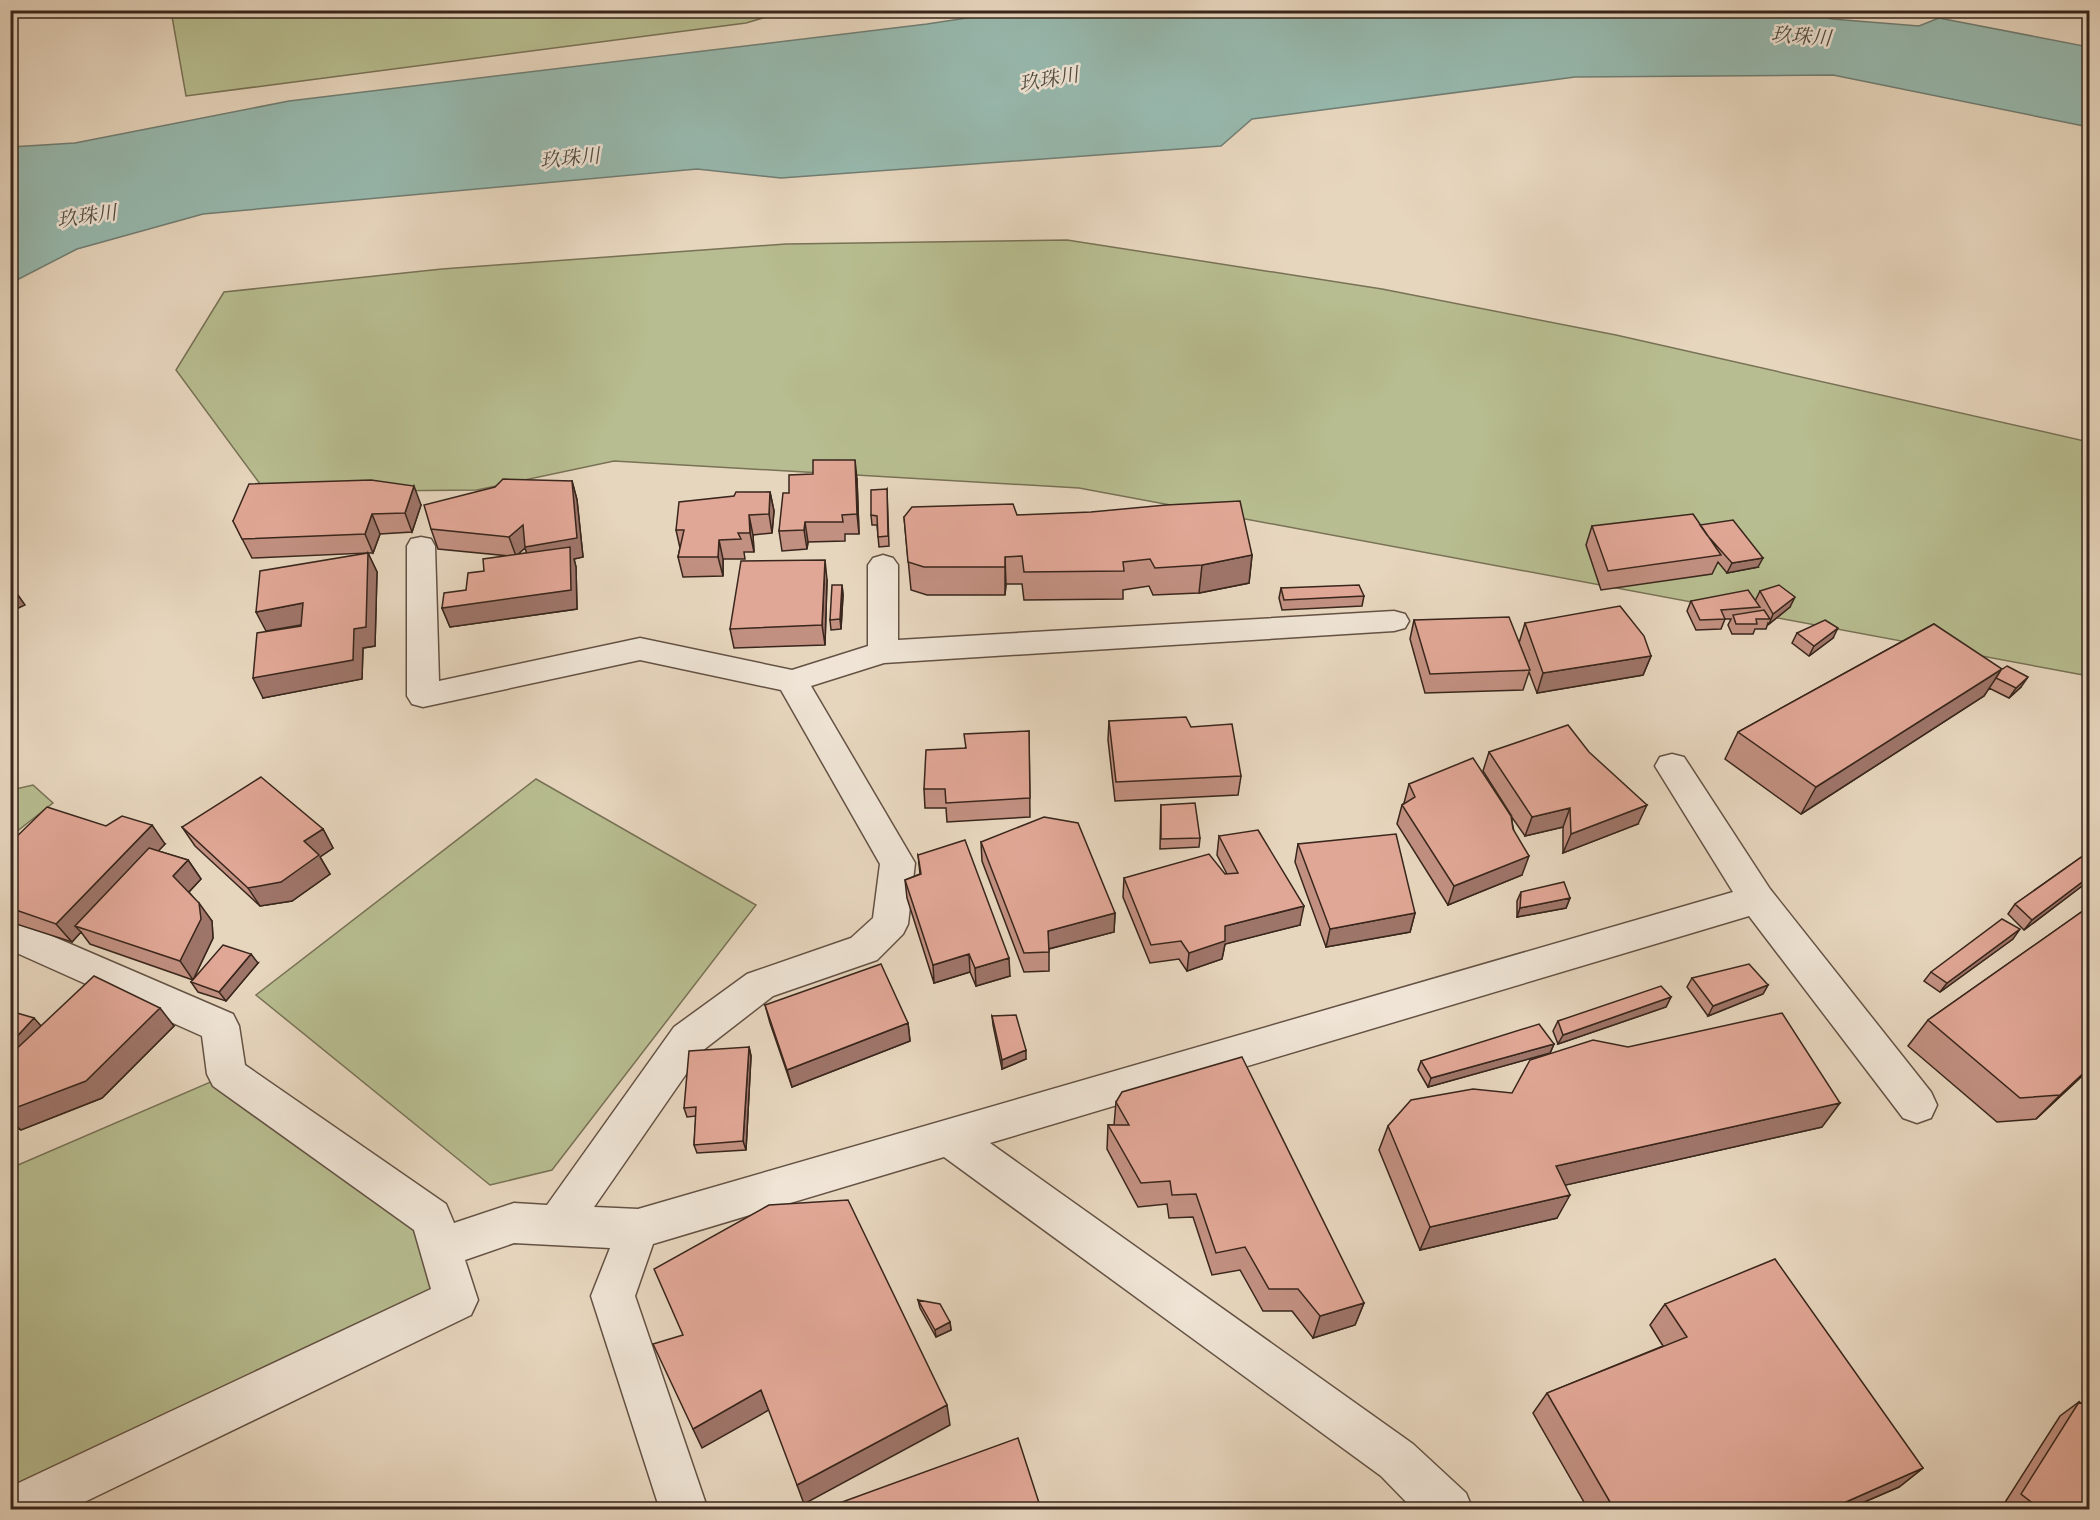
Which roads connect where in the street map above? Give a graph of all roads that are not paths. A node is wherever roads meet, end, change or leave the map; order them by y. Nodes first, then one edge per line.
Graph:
1 (421, 546) dead end
2 (883, 565) dead end
3 (1394, 621) dead end
4 (883, 652) junction
5 (792, 681) junction
6 (1672, 766) dead end
7 (1757, 899) junction
8 (10, 933) edge
9 (1917, 1105) dead end
10 (949, 1137) junction
11 (557, 1225) junction
12 (639, 1229) junction
13 (440, 1248) junction
14 (15, 1509) edge
15 (684, 1509) edge
16 (1449, 1509) edge

1 - 5 street
2 - 4 street
3 - 4 street
4 - 5 street
5 - 11 street
6 - 7 street
7 - 9 street
7 - 10 street
8 - 13 street
10 - 12 street
10 - 16 street
11 - 12 street
11 - 13 street
12 - 15 street
13 - 14 street

